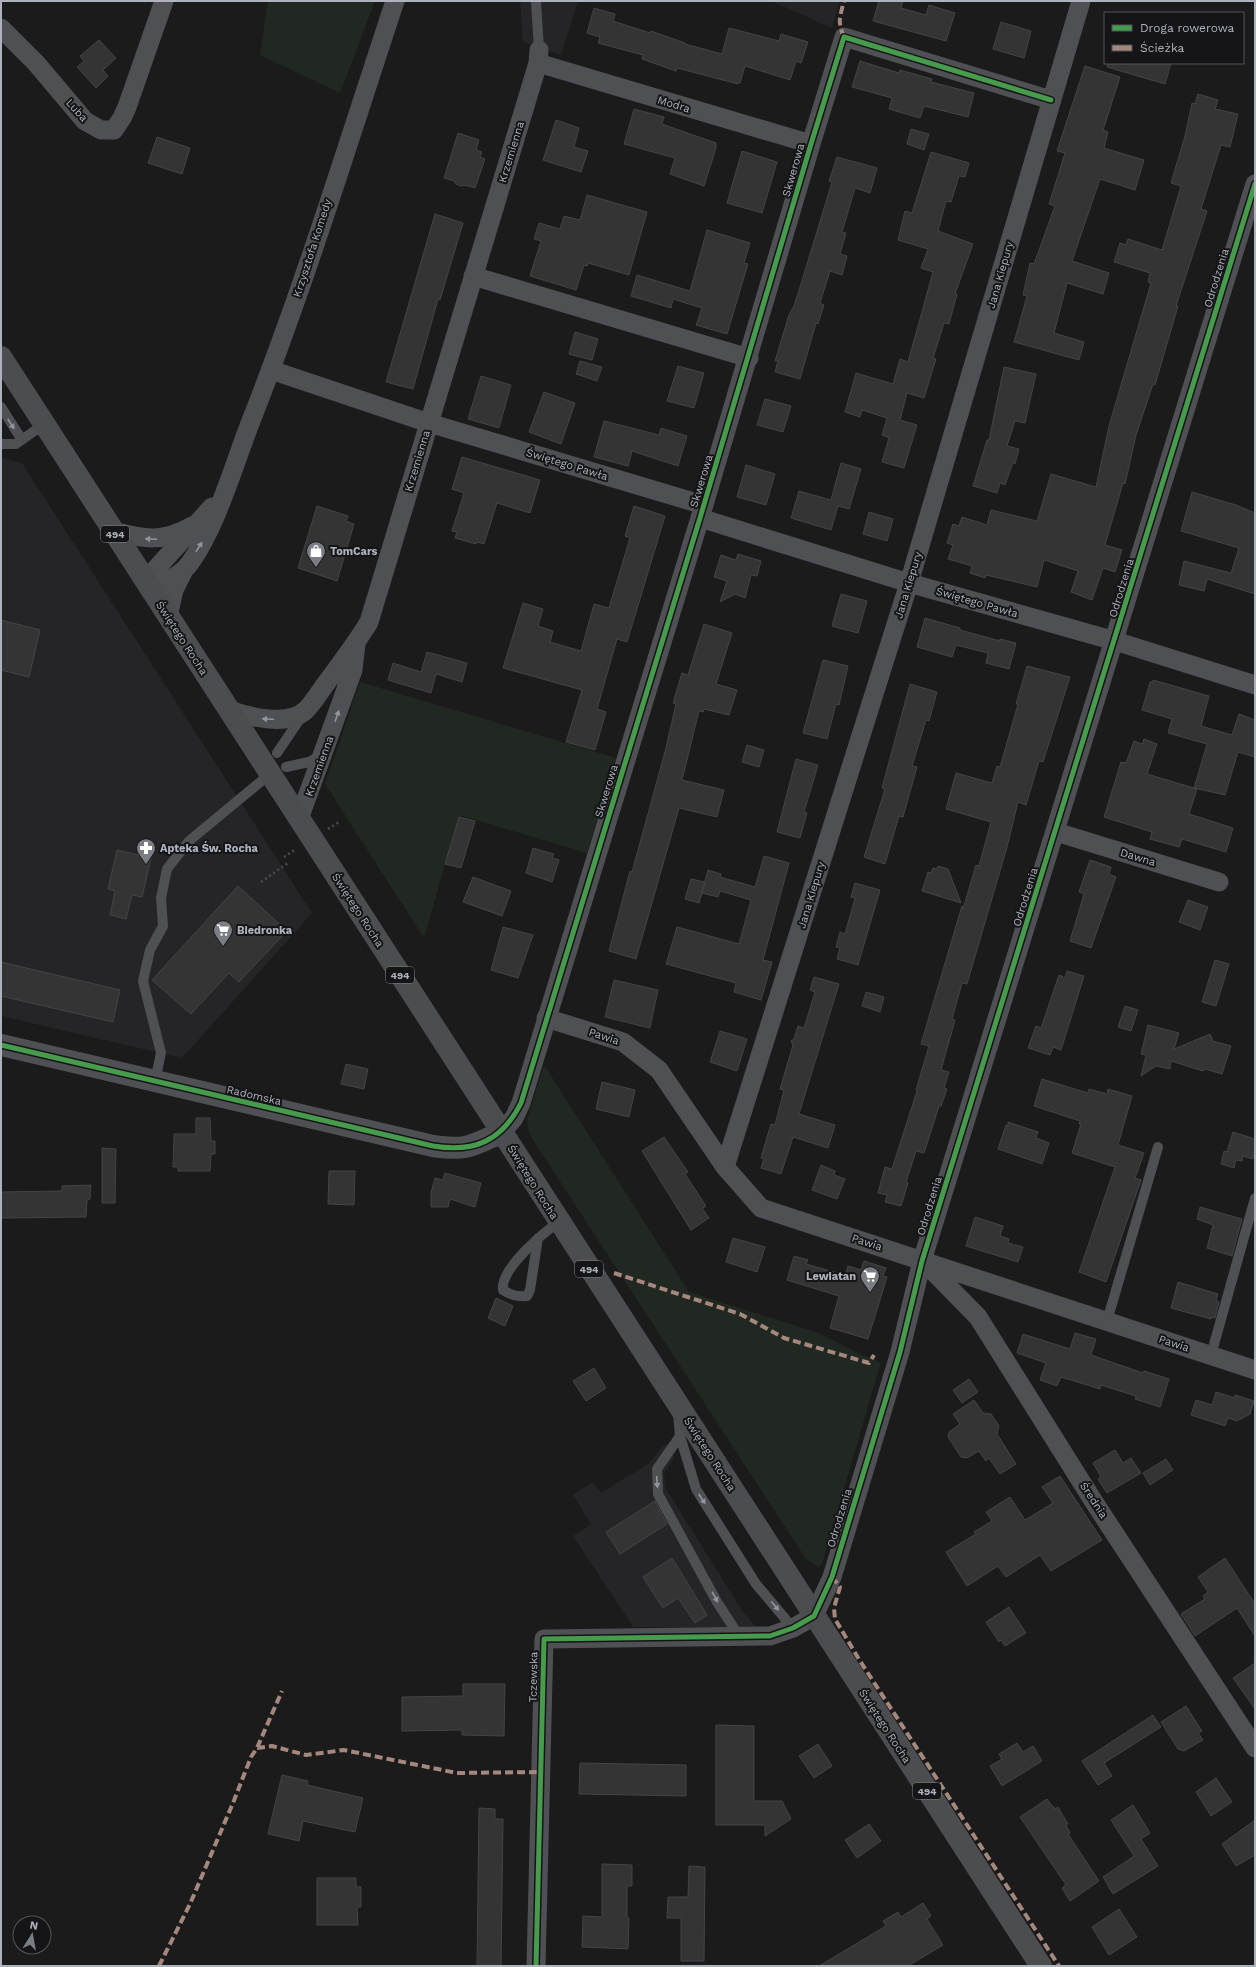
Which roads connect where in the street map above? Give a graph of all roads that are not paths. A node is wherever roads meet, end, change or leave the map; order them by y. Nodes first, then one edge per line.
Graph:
1 (164, 1) edge
2 (395, 1) edge
3 (536, 1) edge
4 (1080, 1) edge
5 (1, 28) edge
6 (538, 56) junction
7 (1051, 100) junction
8 (811, 144) junction
9 (1255, 184) edge
10 (1249, 228) edge
11 (472, 276) junction
12 (1, 357) edge
13 (749, 358) junction
14 (271, 370) junction
15 (1, 407) edge
16 (429, 422) junction
17 (44, 424) junction
18 (22, 440) junction
19 (1, 444) edge
20 (224, 493) junction
21 (702, 511) junction
22 (200, 522) junction
23 (113, 532) junction
24 (184, 570) junction
25 (909, 583) junction
26 (147, 585) junction
27 (168, 616) junction
28 (1115, 641) junction
29 (356, 644) junction
30 (1255, 685) edge
31 (229, 710) junction
32 (305, 710) junction
33 (277, 753) dead end
34 (324, 753) junction
35 (278, 770) junction
36 (299, 819) junction
37 (1056, 832) junction
38 (1219, 882) dead end
39 (546, 1018) junction
40 (1, 1045) edge
41 (156, 1081) junction
42 (502, 1132) junction
43 (1158, 1147) dead end
44 (726, 1167) junction
45 (1255, 1198) edge
46 (559, 1222) junction
47 (538, 1238) junction
48 (922, 1261) junction
49 (1107, 1321) junction
50 (1211, 1355) junction
51 (1255, 1370) edge
52 (678, 1405) junction
53 (680, 1436) junction
54 (814, 1616) junction
55 (793, 1628) junction
56 (739, 1636) junction
57 (1255, 1748) edge
58 (536, 1966) edge
59 (1040, 1966) edge

1 - 5 street, Luba
2 - 14 street, Krzysztofa Komedy
3 - 6 lane
4 - 7 street, Jana Kiepury
6 - 8 street, Modra
6 - 11 street, Krzemienna
7 - 8 street, Skwerowa
7 - 25 street, Jana Kiepury
8 - 13 street, Skwerowa
9 - 10 street, Odrodzenia
10 - 28 street, Odrodzenia
11 - 13 street
11 - 16 street, Krzemienna
12 - 17 main road, Świętego Rocha / 494
13 - 21 street, Skwerowa
14 - 16 street, Świętego Pawła
14 - 20 street, Krzysztofa Komedy
15 -> 18 lane
16 - 21 street, Świętego Pawła
16 - 29 street, Krzemienna
17 - 18 lane
17 - 23 main road, Świętego Rocha / 494
18 - 19 lane
20 - 22 street, Krzysztofa Komedy
24 -> 20 street, Krzysztofa Komedy
21 - 25 street, Świętego Pawła
21 - 39 street, Skwerowa
22 -> 23 street, Krzysztofa Komedy
22 - 26 street, Krzysztofa Komedy
23 - 26 main road, Świętego Rocha / 494
24 - 26 street, Krzysztofa Komedy
24 - 27 street, Krzysztofa Komedy
25 - 28 street, Świętego Pawła
25 - 44 street, Jana Kiepury
26 - 27 main road, Świętego Rocha / 494
27 - 31 main road, Świętego Rocha / 494
28 - 30 street, Świętego Pawła
28 - 37 street, Odrodzenia
29 - 32 street, Krzemienna
34 -> 29 street, Krzemienna
32 -> 31 street
31 - 35 main road, Świętego Rocha / 494
32 - 33 lane
34 - 35 lane
34 - 36 street, Krzemienna
35 - 36 main road, Świętego Rocha / 494
35 - 41 lane
36 - 42 main road, Świętego Rocha / 494
37 - 38 street, Dawna
37 - 48 street, Odrodzenia
39 - 42 street, Skwerowa
39 - 44 street, Pawia
40 - 41 street, Radomska
41 - 42 street, Radomska
42 - 46 main road, Świętego Rocha / 494
43 - 49 lane
44 - 48 street, Pawia
45 - 50 lane
46 - 47 lane
46 - 52 main road, Świętego Rocha / 494
47 - 47 lane
48 - 49 street, Pawia
48 - 54 street, Odrodzenia
48 - 57 street, Średnia
49 - 50 street, Pawia
50 - 51 street, Pawia
52 - 53 lane
52 - 54 main road, Świętego Rocha / 494
53 -> 55 lane
53 -> 56 lane
54 - 55 street, Tczewska
54 - 59 main road, Świętego Rocha / 494
55 - 56 street, Tczewska
56 - 58 street, Tczewska

